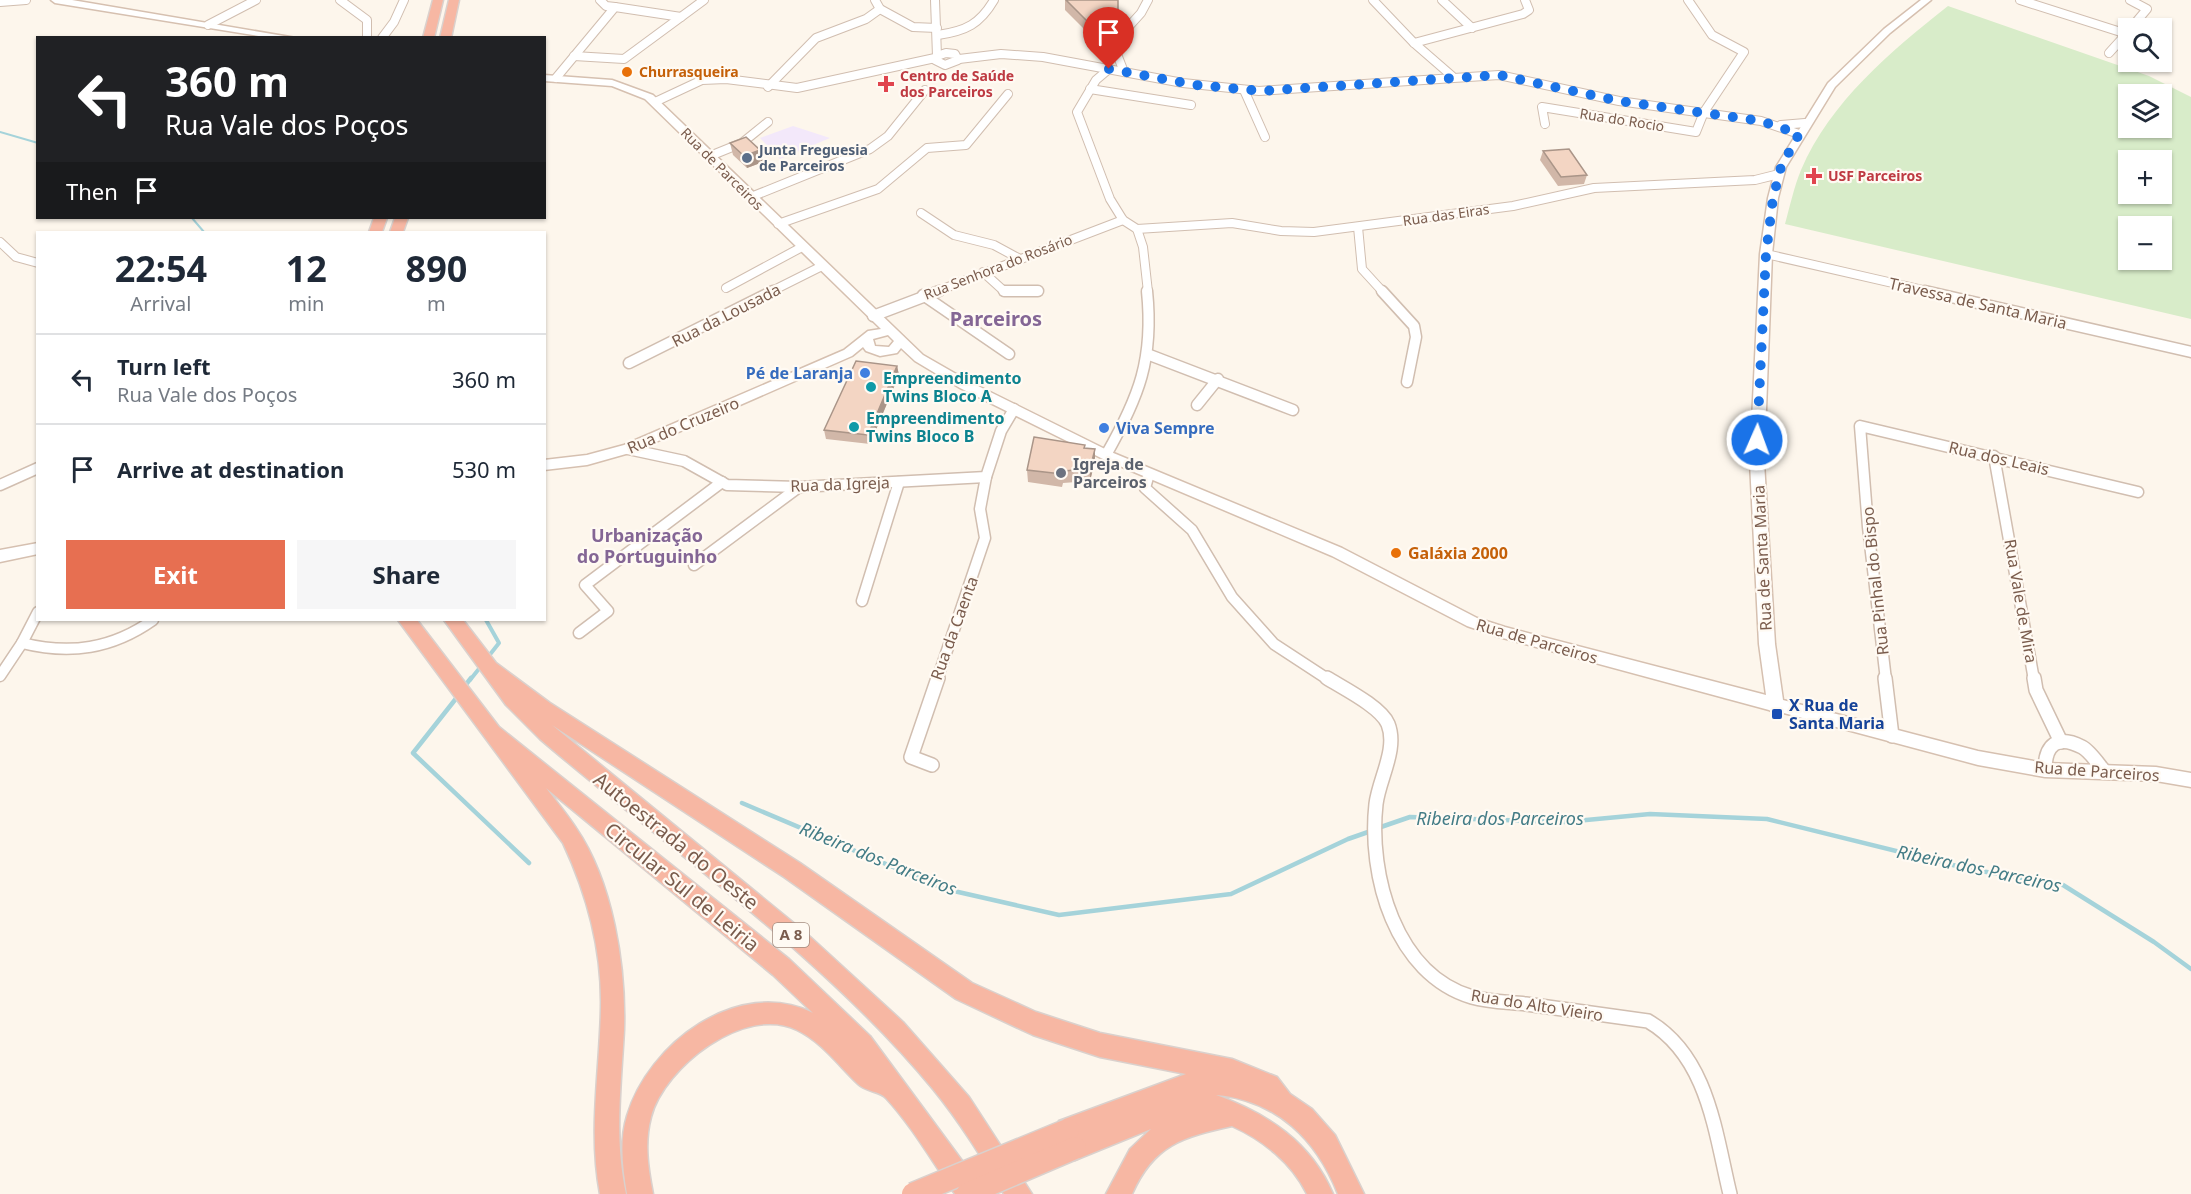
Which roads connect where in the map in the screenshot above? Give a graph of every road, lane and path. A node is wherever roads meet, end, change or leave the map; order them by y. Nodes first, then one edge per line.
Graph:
1 (26, 0) edge
2 (55, 0) edge
3 (256, 0) edge
4 (340, 0) edge
5 (404, 0) edge
6 (438, 0) edge
7 (454, 0) edge
8 (600, 0) edge
9 (704, 0) edge
10 (875, 0) edge
11 (935, 0) edge
12 (994, 0) edge
13 (1148, 0) edge
14 (1373, 0) edge
15 (1442, 0) edge
16 (1525, 0) edge
17 (1688, 0) edge
18 (1927, 0) edge
19 (2020, 0) edge
20 (2130, 0) edge
21 (0, 2) edge
22 (82, 2) edge
23 (615, 7) junction
24 (880, 9) junction
25 (681, 17) junction
26 (2140, 18) edge
27 (208, 25) junction
28 (1472, 28) junction
29 (2118, 28) edge
30 (937, 32) junction
31 (279, 36) edge
32 (367, 36) edge
33 (384, 36) edge
34 (429, 36) edge
35 (445, 36) edge
36 (1414, 43) junction
37 (2118, 43) edge
38 (939, 46) junction
39 (2109, 53) dead end
40 (955, 55) junction
41 (574, 56) junction
42 (937, 59) junction
43 (1109, 69) junction
44 (1124, 72) junction
45 (1452, 76) junction
46 (550, 78) edge
47 (768, 87) junction
48 (1090, 89) junction
49 (925, 90) dead end
50 (1244, 90) junction
51 (1008, 94) dead end
52 (652, 99) junction
53 (1191, 105) dead end
54 (1704, 112) junction
55 (768, 122) dead end
56 (1545, 124) dead end
57 (1778, 125) junction
58 (1802, 129) junction
59 (1265, 137) dead end
60 (710, 156) junction
61 (1778, 180) junction
62 (751, 197) junction
63 (921, 213) dead end
64 (1123, 220) junction
65 (778, 224) junction
66 (1358, 227) junction
67 (1137, 229) junction
68 (0, 242) edge
69 (802, 247) junction
70 (1766, 254) junction
71 (1020, 259) junction
72 (36, 262) edge
73 (822, 266) junction
74 (983, 272) junction
75 (726, 288) dead end
76 (1038, 291) dead end
77 (922, 295) junction
78 (873, 316) junction
79 (891, 331) junction
80 (869, 336) junction
81 (900, 341) junction
82 (881, 351) junction
83 (2191, 352) edge
84 (848, 353) junction
85 (1009, 354) dead end
86 (1147, 354) junction
87 (919, 358) junction
88 (629, 363) dead end
89 (1218, 379) junction
90 (1407, 382) dead end
91 (1197, 405) dead end
92 (1014, 409) junction
93 (1293, 410) dead end
94 (1860, 426) joint
95 (628, 449) junction
96 (1106, 455) junction
97 (1994, 456) junction
98 (546, 465) edge
99 (36, 469) edge
100 (1149, 474) junction
101 (986, 477) junction
102 (722, 482) junction
103 (899, 482) junction
104 (0, 484) edge
105 (799, 487) junction
106 (2138, 492) dead end
107 (36, 548) edge
108 (0, 555) edge
109 (694, 565) dead end
110 (862, 601) dead end
111 (36, 616) edge
112 (151, 621) edge
113 (408, 621) edge
114 (454, 621) edge
115 (579, 633) dead end
116 (22, 643) junction
117 (0, 676) edge
118 (1776, 707) junction
119 (530, 708) junction
120 (493, 733) junction
121 (1892, 736) junction
122 (2061, 742) junction
123 (932, 765) dead end
124 (2045, 770) junction
125 (2104, 772) junction
126 (2191, 780) edge
127 (892, 1084) junction
128 (1280, 1099) junction
129 (1232, 1114) junction
130 (1071, 1139) junction
131 (614, 1194) edge
132 (639, 1194) edge
133 (913, 1194) edge
134 (969, 1194) edge
135 (1019, 1194) edge
136 (1119, 1194) edge
137 (1320, 1194) edge
138 (1351, 1194) edge
139 (1730, 1194) edge

1 - 21 street
2 - 22 main road
3 - 27 street
4 - 32 street
5 - 33 street
6 - 34 highway
7 - 35 highway
8 - 23 street
9 - 25 street
10 - 24 street
11 - 30 street
12 - 30 street
13 - 44 street
14 - 36 street
15 - 28 street
16 - 28 street
17 - 54 street
18 - 58 main road, Rua de Santa Maria
19 - 29 street
20 - 26 street
22 - 27 main road
23 - 25 street
23 - 41 street
24 - 30 street
24 - 47 street
25 - 41 street
27 - 31 main road
28 - 36 street
30 - 38 street
36 - 45 street
37 - 39 street
38 - 40 street
38 - 42 street
40 - 42 street
40 - 42 street
40 - 43 street
41 - 46 street
42 - 47 street
43 - 44 street
43 - 48 street
44 - 50 street
45 - 50 street
45 - 54 street
46 - 52 main road, Rua de Parceiros
47 - 52 street
48 - 53 street
48 - 64 street
49 - 62 street
50 - 59 street
51 - 65 street
52 - 60 main road, Rua de Parceiros
54 - 56 street, Rua do Rocio
54 - 57 street
55 - 60 street
57 - 58 street
57 - 58 street
58 - 61 main road, Rua de Santa Maria
60 - 62 main road, Rua de Parceiros
61 - 66 street, Rua das Eiras
61 - 70 main road, Rua de Santa Maria
62 - 65 main road, Rua de Parceiros
63 - 71 street
64 - 67 street
64 - 71 street, Rua Senhora do Rosário
65 - 69 main road, Rua de Parceiros
66 - 67 street, Rua das Eiras
66 - 90 street
67 - 86 street
68 - 72 street
69 - 73 main road, Rua de Parceiros
69 - 75 street
70 - 83 street, Travessa de Santa Maria
70 - 118 main road, Rua de Santa Maria
71 - 74 street, Rua Senhora do Rosário
73 - 78 main road, Rua de Parceiros
73 - 88 street, Rua da Lousada
74 - 76 street
74 - 77 street, Rua Senhora do Rosário
77 - 78 street, Rua Senhora do Rosário
77 - 85 street
78 - 79 main road, Rua de Parceiros
78 - 80 main road
79 - 80 main road
79 - 81 main road, Rua de Parceiros
80 - 82 main road
80 - 84 main road, Rua do Cruzeiro
81 - 82 main road
81 - 87 main road, Rua de Parceiros
82 - 84 main road, Rua do Cruzeiro
82 - 87 main road, Rua do Cruzeiro
84 - 95 main road, Rua do Cruzeiro
86 - 89 street
86 - 96 street
87 - 92 main road, Rua de Parceiros
89 - 91 street
89 - 93 street
92 - 96 main road, Rua de Parceiros
92 - 101 street
94 - 97 street, Rua dos Leais
94 - 121 street, Rua Pinhal do Bispo
95 - 98 main road, Rua do Cruzeiro
95 - 102 street, Rua da Igreja
96 - 100 main road, Rua de Parceiros
97 - 106 street, Rua dos Leais
97 - 122 street, Rua Vale de Mira
99 - 104 street
100 - 118 main road, Rua de Parceiros
100 - 139 street, Rua do Alto Vieiro
101 - 103 street, Rua da Igreja
101 - 123 street, Rua da Caenta
102 - 105 street, Rua da Igreja
102 - 115 street
103 - 105 street, Rua da Igreja
103 - 110 street
105 - 109 street
107 - 108 main road
111 - 116 street
112 - 116 street
113 - 120 highway, A 8
114 - 119 highway, Autoestrada do Oeste / A 8
116 - 117 street
118 - 121 main road, Rua de Parceiros
119 - 128 highway
119 - 135 highway, Autoestrada do Oeste / A 8
120 - 127 highway, Circular Sul de Leiria / A 8
120 - 131 highway
121 - 124 main road, Rua de Parceiros
122 - 124 street
122 - 125 street
124 - 125 main road, Rua de Parceiros
125 - 126 main road, Rua de Parceiros
127 - 132 highway
127 - 134 highway, Circular Sul de Leiria / A 8
128 - 130 highway
128 - 138 highway
129 - 130 highway
129 - 136 highway
129 - 137 highway
130 - 133 highway, bridge
130 - 134 highway, bridge

